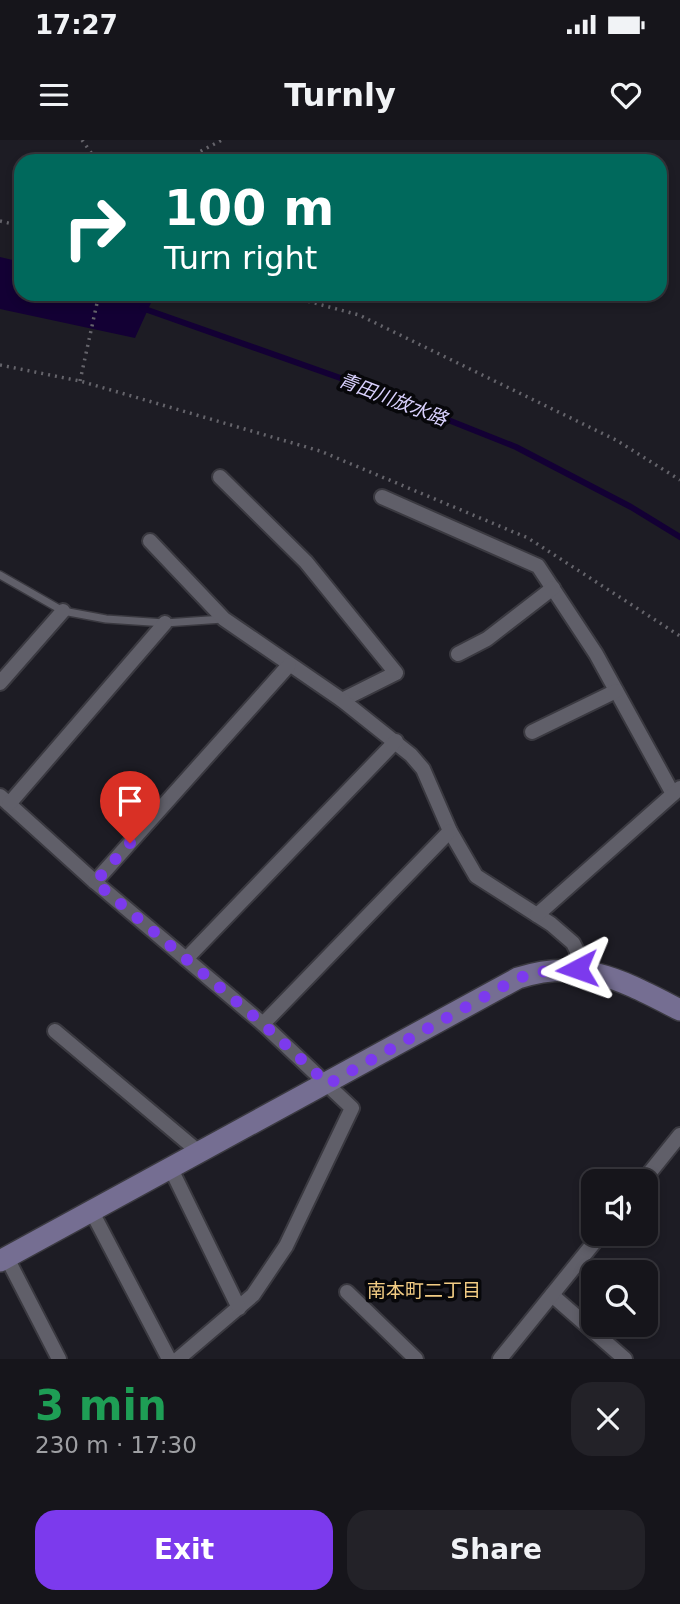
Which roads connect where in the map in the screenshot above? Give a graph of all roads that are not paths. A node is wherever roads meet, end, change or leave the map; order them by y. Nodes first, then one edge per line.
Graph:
1 (220, 477) dead end
2 (382, 497) dead end
3 (150, 541) dead end
4 (0, 575) edge
5 (553, 589) junction
6 (63, 611) junction
7 (224, 619) junction
8 (165, 623) junction
9 (458, 654) dead end
10 (289, 665) junction
11 (0, 683) edge
12 (616, 691) junction
13 (342, 699) junction
14 (532, 732) dead end
15 (396, 741) junction
16 (676, 791) edge
17 (4, 800) edge
18 (450, 831) junction
19 (95, 882) junction
20 (537, 915) junction
21 (186, 960) junction
22 (577, 969) junction
23 (680, 1010) edge
24 (263, 1024) junction
25 (55, 1031) dead end
26 (328, 1084) junction
27 (680, 1135) edge
28 (200, 1153) junction
29 (171, 1169) junction
30 (653, 1169) edge
31 (92, 1212) junction
32 (592, 1246) edge
33 (3, 1260) edge
34 (348, 1292) dead end
35 (552, 1296) junction
36 (239, 1308) junction
37 (59, 1359) edge
38 (169, 1359) edge
39 (178, 1359) edge
40 (416, 1359) edge
41 (500, 1359) edge
42 (625, 1359) edge

1 - 13 street
2 - 5 street
3 - 7 street
4 - 6 lane
5 - 9 street
5 - 12 street
6 - 8 lane
6 - 11 street
7 - 8 lane
7 - 10 street
8 - 17 street
10 - 13 street
10 - 19 street
12 - 14 street
12 - 16 street
13 - 15 street
15 - 18 street
15 - 21 street
16 - 20 street
17 - 19 street
18 - 20 street
18 - 24 street
19 - 21 street
20 - 22 street
21 - 24 street
22 - 23 street
22 - 26 street
24 - 26 street
25 - 28 street
26 - 28 street
26 - 36 street
27 - 30 street
28 - 29 street
29 - 31 street
29 - 36 street
31 - 33 street
31 - 38 street
32 - 35 street
33 - 37 street
34 - 40 street
35 - 41 street
35 - 42 street
36 - 39 street

